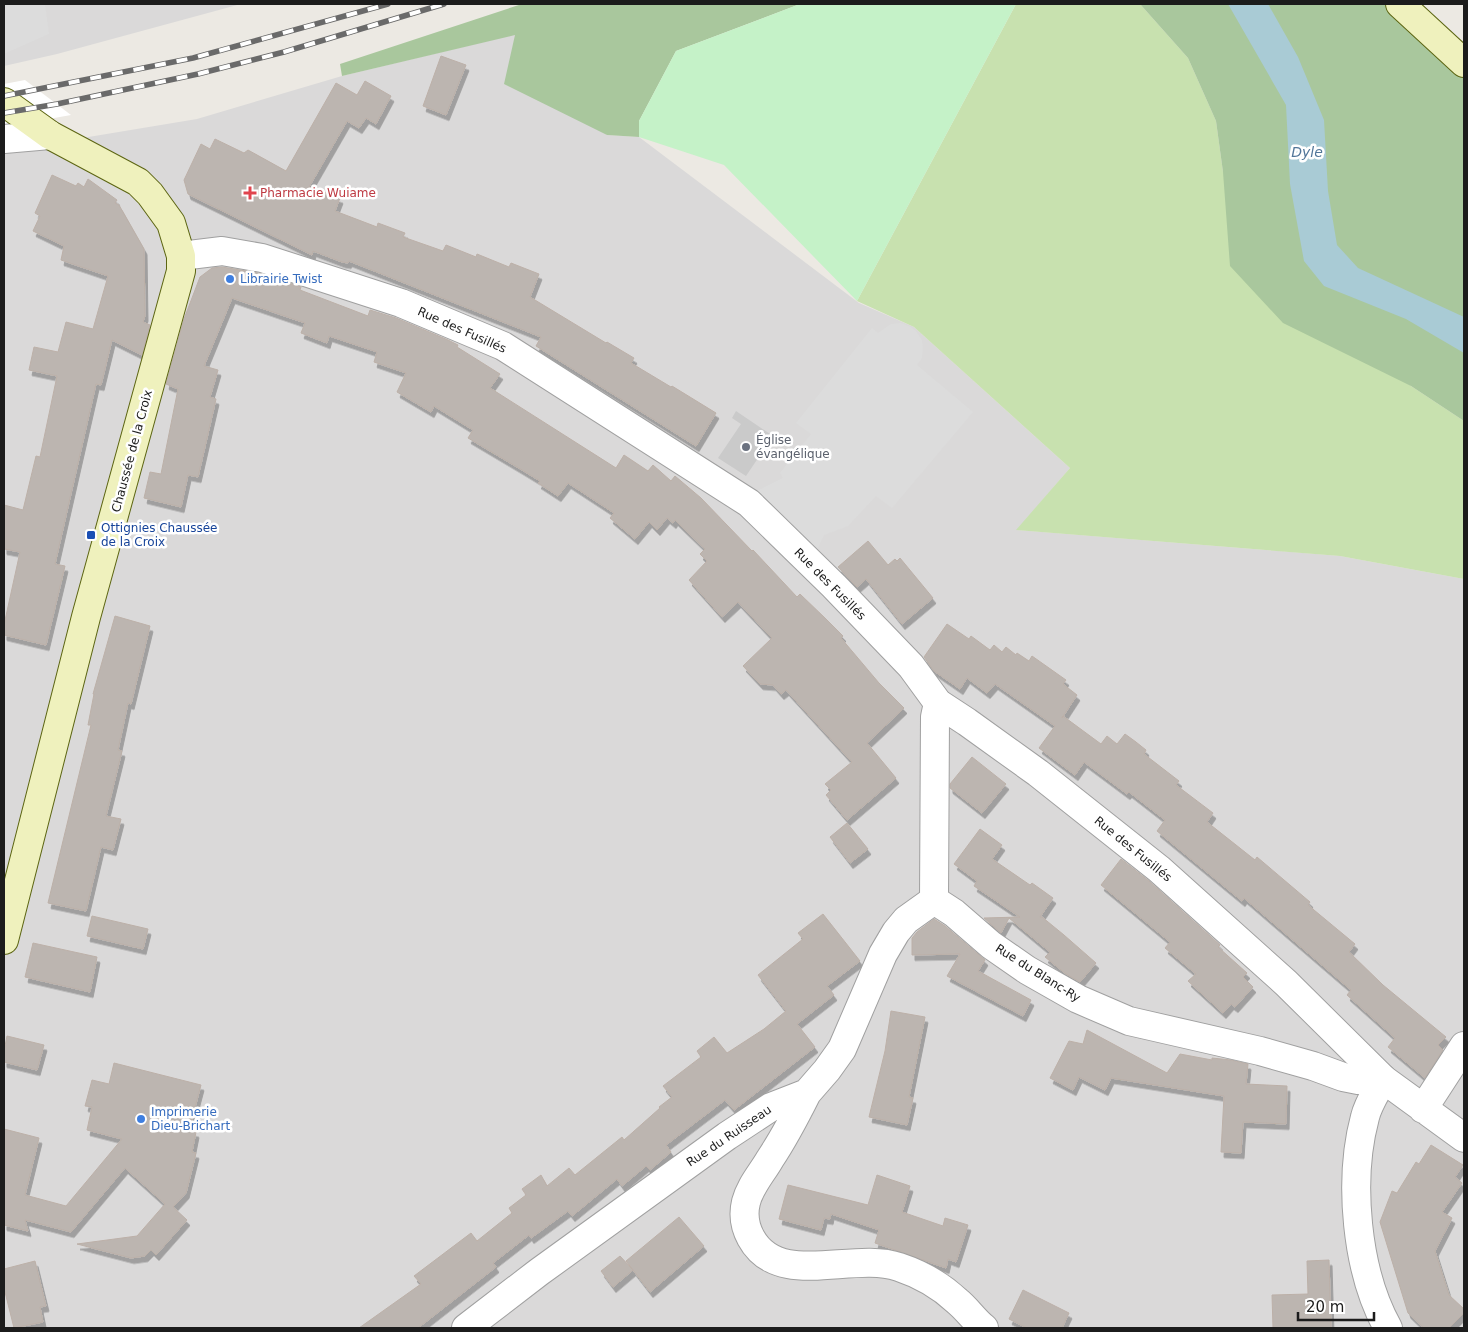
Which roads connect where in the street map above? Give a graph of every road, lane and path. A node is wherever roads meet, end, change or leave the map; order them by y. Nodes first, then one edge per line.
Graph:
1 (1400, 4) edge
2 (1464, 63) edge
3 (4, 102) edge
4 (50, 135) junction
5 (4, 139) edge
6 (181, 256) junction
7 (938, 702) junction
8 (934, 900) junction
9 (4, 940) edge
10 (1464, 1046) edge
11 (1384, 1079) junction
12 (807, 1093) junction
13 (1423, 1109) junction
14 (1464, 1138) edge
15 (466, 1328) edge
16 (984, 1328) edge
17 (1388, 1328) edge

1 - 2 main road
3 - 4 main road, Chaussée de la Croix
4 - 5 street
4 - 6 main road, Chaussée de la Croix
6 - 7 street, Rue des Fusillés
6 - 9 main road, Chaussée de la Croix
7 - 8 street
7 - 11 street, Rue des Fusillés
8 - 11 street, Rue du Blanc-Ry
8 - 12 street, Rue du Ruisseau
10 - 13 street
11 - 13 street
11 - 17 street
12 - 15 street, Rue du Ruisseau
12 - 16 street
13 - 14 street

